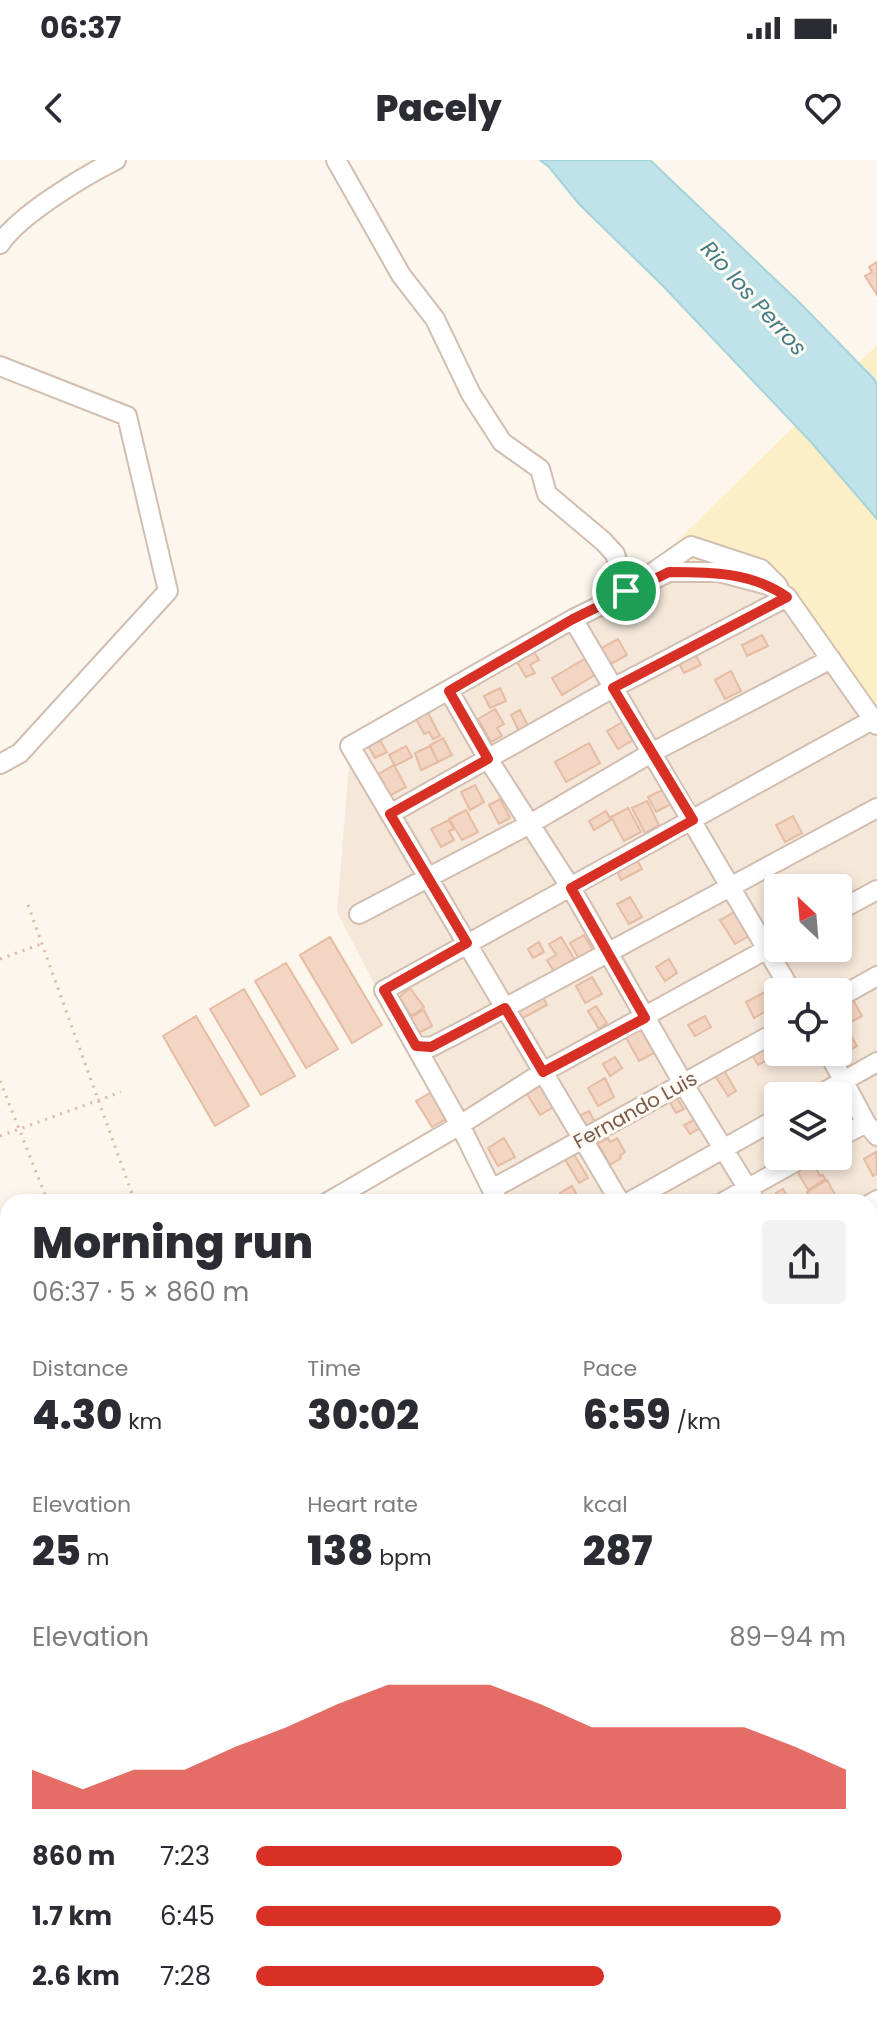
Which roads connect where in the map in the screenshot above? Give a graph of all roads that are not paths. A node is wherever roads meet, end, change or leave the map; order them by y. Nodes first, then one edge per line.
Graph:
1 (116, 160) edge
2 (336, 160) edge
3 (0, 244) edge
4 (0, 366) edge
5 (626, 591) junction
6 (787, 597) junction
7 (573, 619) junction
8 (831, 659) junction
9 (613, 688) junction
10 (449, 691) junction
11 (875, 723) edge
12 (651, 753) junction
13 (488, 759) junction
14 (0, 764) edge
15 (877, 808) edge
16 (390, 814) junction
17 (693, 820) junction
18 (530, 824) junction
19 (429, 879) junction
20 (730, 886) junction
21 (571, 888) junction
22 (877, 890) edge
23 (852, 903) edge
24 (359, 914) dead end
25 (764, 935) edge
26 (467, 943) junction
27 (764, 951) edge
28 (608, 955) junction
29 (877, 976) edge
30 (852, 990) edge
31 (505, 1008) junction
32 (645, 1018) junction
33 (764, 1039) edge
34 (416, 1046) junction
35 (877, 1062) edge
36 (836, 1066) edge
37 (543, 1072) junction
38 (845, 1080) junction
39 (842, 1082) edge
40 (683, 1083) junction
41 (460, 1125) junction
42 (764, 1126) edge
43 (872, 1130) edge
44 (852, 1135) edge
45 (583, 1139) junction
46 (723, 1150) junction
47 (787, 1170) edge
48 (342, 1194) edge
49 (494, 1194) edge
50 (497, 1194) edge
51 (615, 1194) edge
52 (643, 1194) edge
53 (751, 1194) edge
54 (753, 1194) edge

1 - 3 street
2 - 5 street
4 - 14 street
5 - 6 street
5 - 6 street
5 - 7 street
6 - 8 street
6 - 9 street
7 - 9 street
7 - 10 street
8 - 11 street
8 - 12 street
9 - 12 street
9 - 13 street
10 - 13 street
10 - 16 street
11 - 17 street
12 - 17 street
12 - 18 street
13 - 16 street
13 - 18 street
15 - 20 street
16 - 19 street
17 - 20 street
17 - 21 street
18 - 19 street
18 - 21 street
19 - 24 street
19 - 26 street
20 - 25 street
20 - 28 street
21 - 26 street
21 - 28 street
22 - 23 street
26 - 31 street
26 - 34 street
27 - 32 street
28 - 31 street
28 - 32 street
29 - 30 street
31 - 34 street
31 - 37 street
32 - 37 street
32 - 40 street
33 - 40 street, Fernando Luis
34 - 41 street
35 - 38 street
36 - 38 street
37 - 41 street
37 - 45 street
38 - 39 street
38 - 43 street
40 - 45 street, Fernando Luis
40 - 46 street
41 - 48 street
41 - 49 street
42 - 46 street
43 - 44 street
45 - 50 street, Fernando Luis
45 - 51 street
46 - 52 street
46 - 53 street
47 - 54 street

